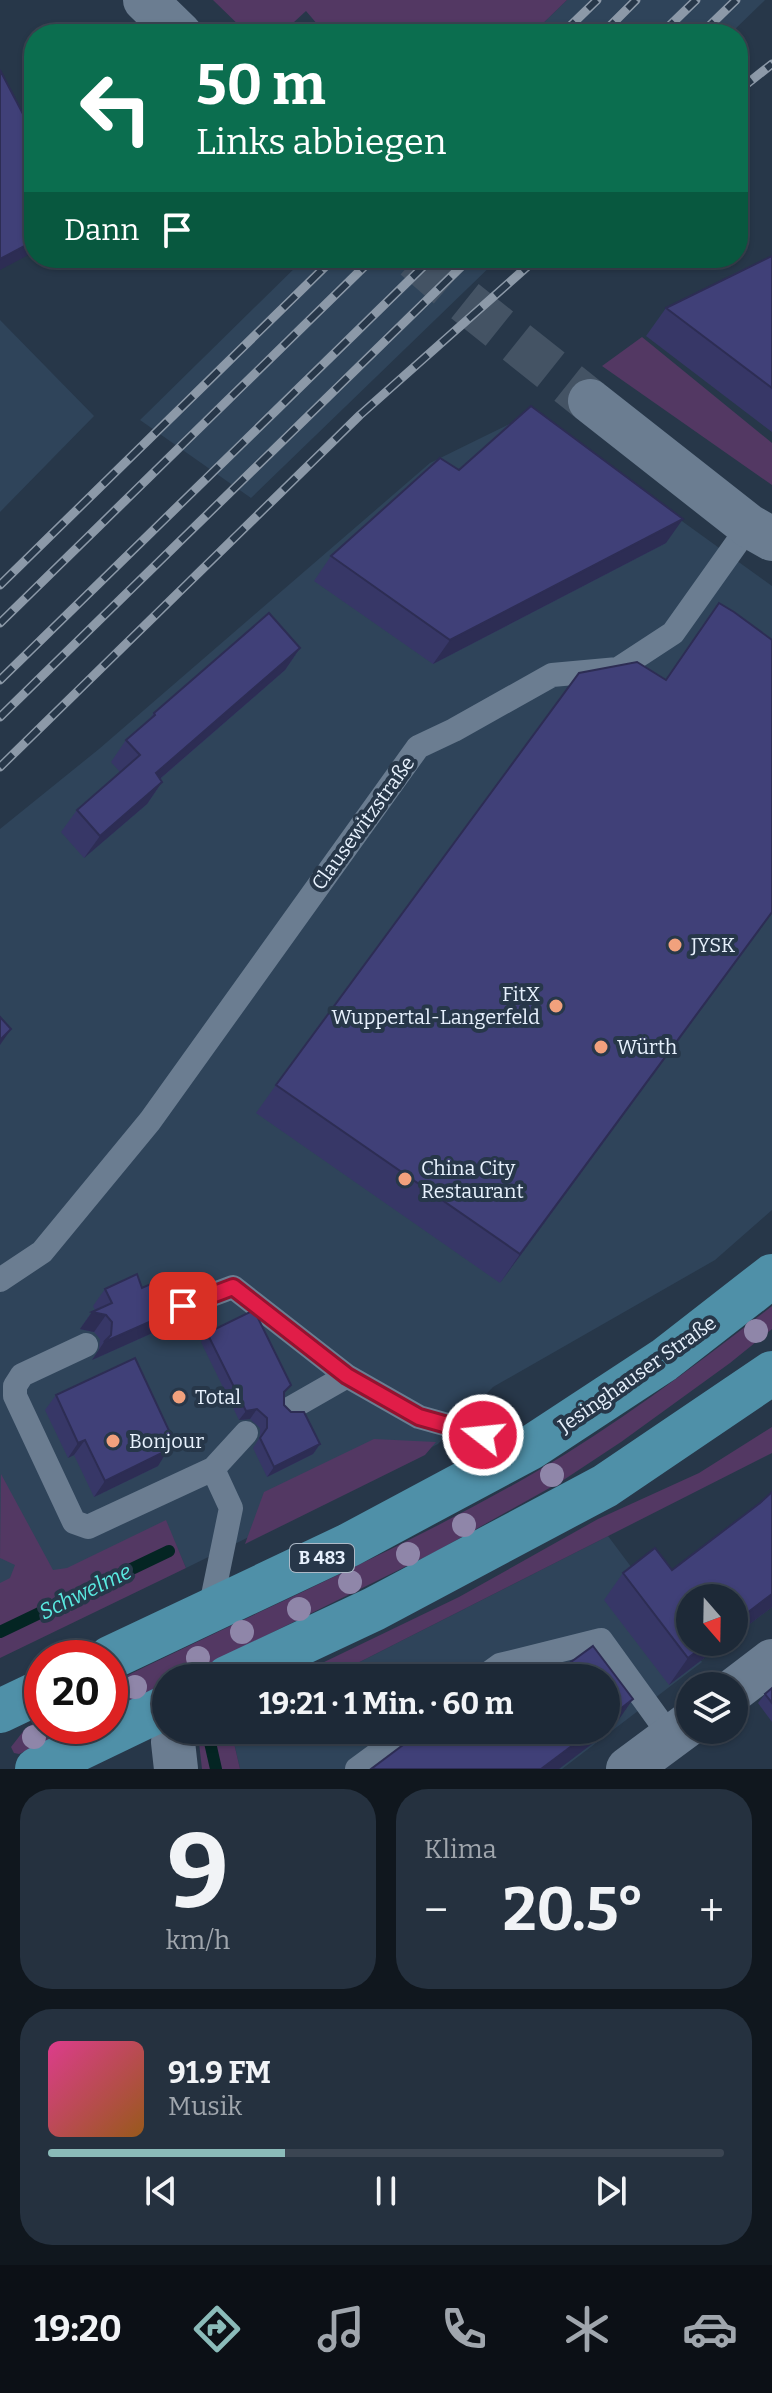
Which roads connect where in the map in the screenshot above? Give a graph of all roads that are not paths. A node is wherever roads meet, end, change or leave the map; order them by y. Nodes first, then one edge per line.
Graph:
1 (145, 0) edge
2 (170, 24) edge
3 (590, 401) tunnel mouth
4 (760, 532) edge
5 (772, 1276) edge
6 (0, 1280) edge
7 (158, 1315) edge
8 (86, 1345) dead end
9 (772, 1373) edge
10 (347, 1376) junction
11 (291, 1408) edge
12 (246, 1433) dead end
13 (530, 1448) junction
14 (213, 1469) junction
15 (210, 1610) junction
16 (128, 1649) edge
17 (772, 1661) edge
18 (257, 1664) edge
19 (504, 1664) edge
20 (748, 1679) edge
21 (24, 1700) edge
22 (0, 1711) edge
23 (152, 1714) edge
24 (676, 1725) edge
25 (676, 1733) edge
26 (173, 1744) edge
27 (391, 1744) edge
28 (37, 1769) edge
29 (176, 1769) edge
30 (357, 1769) edge
31 (628, 1769) edge

1 - 2 street
3 - 4 street
4 - 6 lane, Clausewitzstraße
5 - 13 main road, Jesinghauser Straße / B 483
7 - 10 lane
8 - 14 lane
9 - 18 main road
10 - 11 lane
10 - 13 lane
12 - 14 lane
13 - 15 main road, Jesinghauser Straße / B 483
14 - 15 lane
15 - 16 main road, Jesinghauser Straße / B 483
17 - 20 street
19 - 24 lane
21 - 22 main road
23 - 28 main road
25 - 31 street
26 - 29 street
27 - 30 lane

